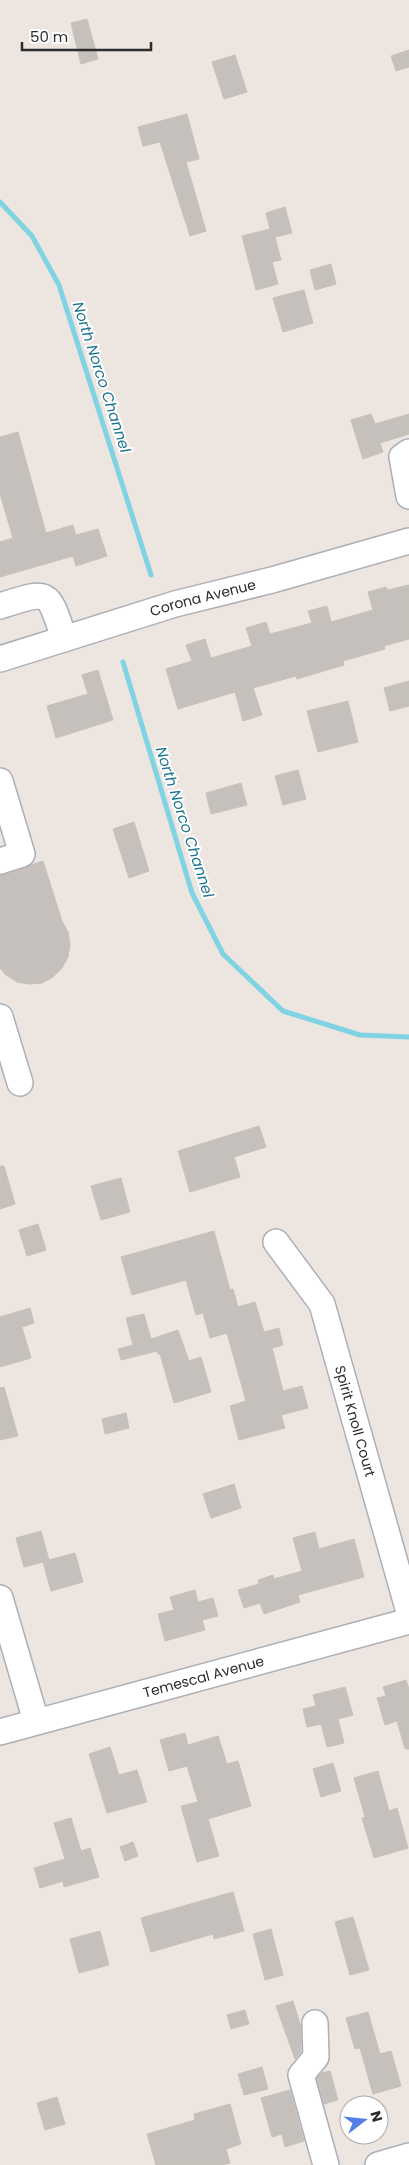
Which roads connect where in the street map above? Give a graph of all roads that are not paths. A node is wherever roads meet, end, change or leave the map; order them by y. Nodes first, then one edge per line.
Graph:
1 (409, 452) edge
2 (409, 496) edge
3 (409, 542) edge
4 (0, 606) edge
5 (64, 639) junction
6 (0, 659) edge
7 (0, 781) edge
8 (0, 861) edge
9 (0, 1017) edge
10 (20, 1083) dead end
11 (276, 1242) dead end
12 (0, 1598) edge
13 (409, 1612) edge
14 (409, 1621) edge
15 (36, 1722) junction
16 (0, 1732) edge
17 (315, 2023) dead end
18 (326, 2165) edge

1 - 2 street
3 - 5 street, Corona Avenue
4 - 5 street
5 - 6 street, Corona Avenue
7 - 8 street
9 - 10 street
11 - 13 street, Spirit Knoll Court
12 - 15 street
14 - 15 street, Temescal Avenue
15 - 16 street, Temescal Avenue
17 - 18 street

